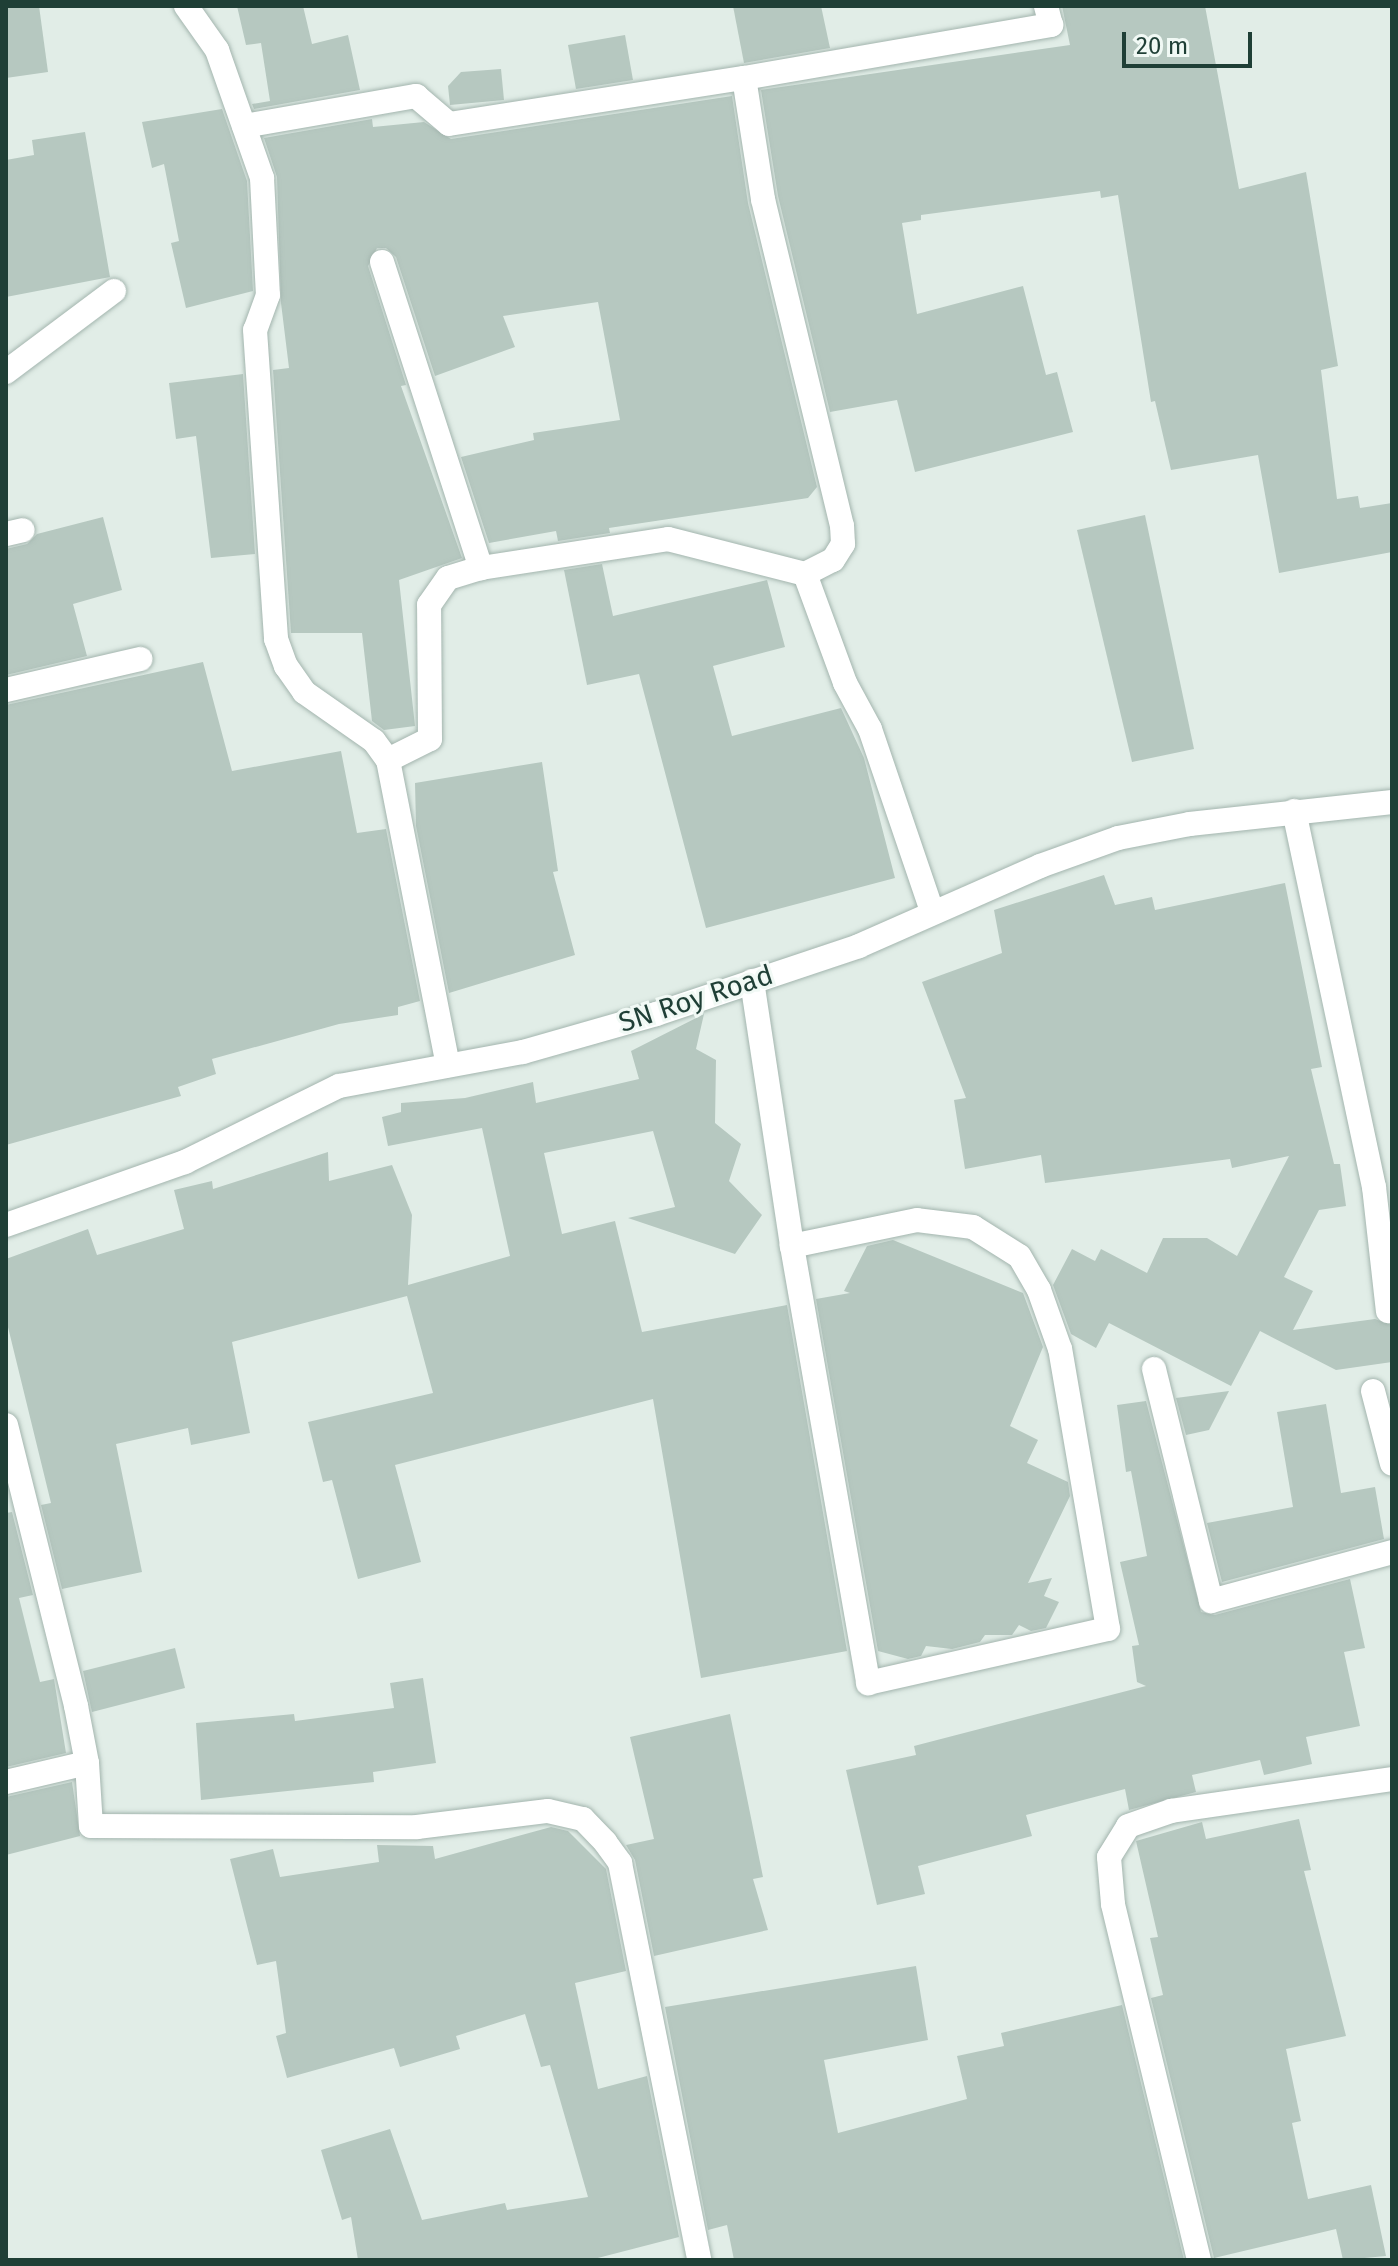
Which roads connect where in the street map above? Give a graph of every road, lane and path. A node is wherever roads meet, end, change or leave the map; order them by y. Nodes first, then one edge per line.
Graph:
1 (186, 6) edge
2 (1046, 6) edge
3 (744, 78) junction
4 (244, 126) junction
5 (382, 262) dead end
6 (114, 291) dead end
7 (6, 372) edge
8 (481, 568) junction
9 (805, 574) junction
10 (140, 659) dead end
11 (6, 690) edge
12 (388, 760) junction
13 (1392, 802) edge
14 (1294, 811) junction
15 (932, 911) junction
16 (752, 981) junction
17 (448, 1065) junction
18 (1383, 1185) edge
19 (6, 1225) edge
20 (792, 1246) junction
21 (1388, 1311) dead end
22 (1154, 1369) dead end
23 (1373, 1391) dead end
24 (6, 1425) edge
25 (1392, 1464) edge
26 (1392, 1552) edge
27 (87, 1763) junction
28 (1392, 1779) edge
29 (6, 1782) edge
30 (699, 2260) edge
31 (1199, 2260) edge

1 - 4 street
2 - 3 street
3 - 4 street
3 - 9 street
4 - 12 street
5 - 8 street
6 - 7 street
8 - 9 street
8 - 12 street
9 - 15 street
10 - 11 street
12 - 17 street
13 - 14 street, SN Roy Road
14 - 15 street, SN Roy Road
14 - 18 street
15 - 16 street, SN Roy Road
16 - 17 street, SN Roy Road
16 - 20 street
17 - 19 street, SN Roy Road
18 - 21 street
20 - 20 street
22 - 26 street
23 - 25 street
24 - 27 street
27 - 29 street
27 - 30 street
28 - 31 street

